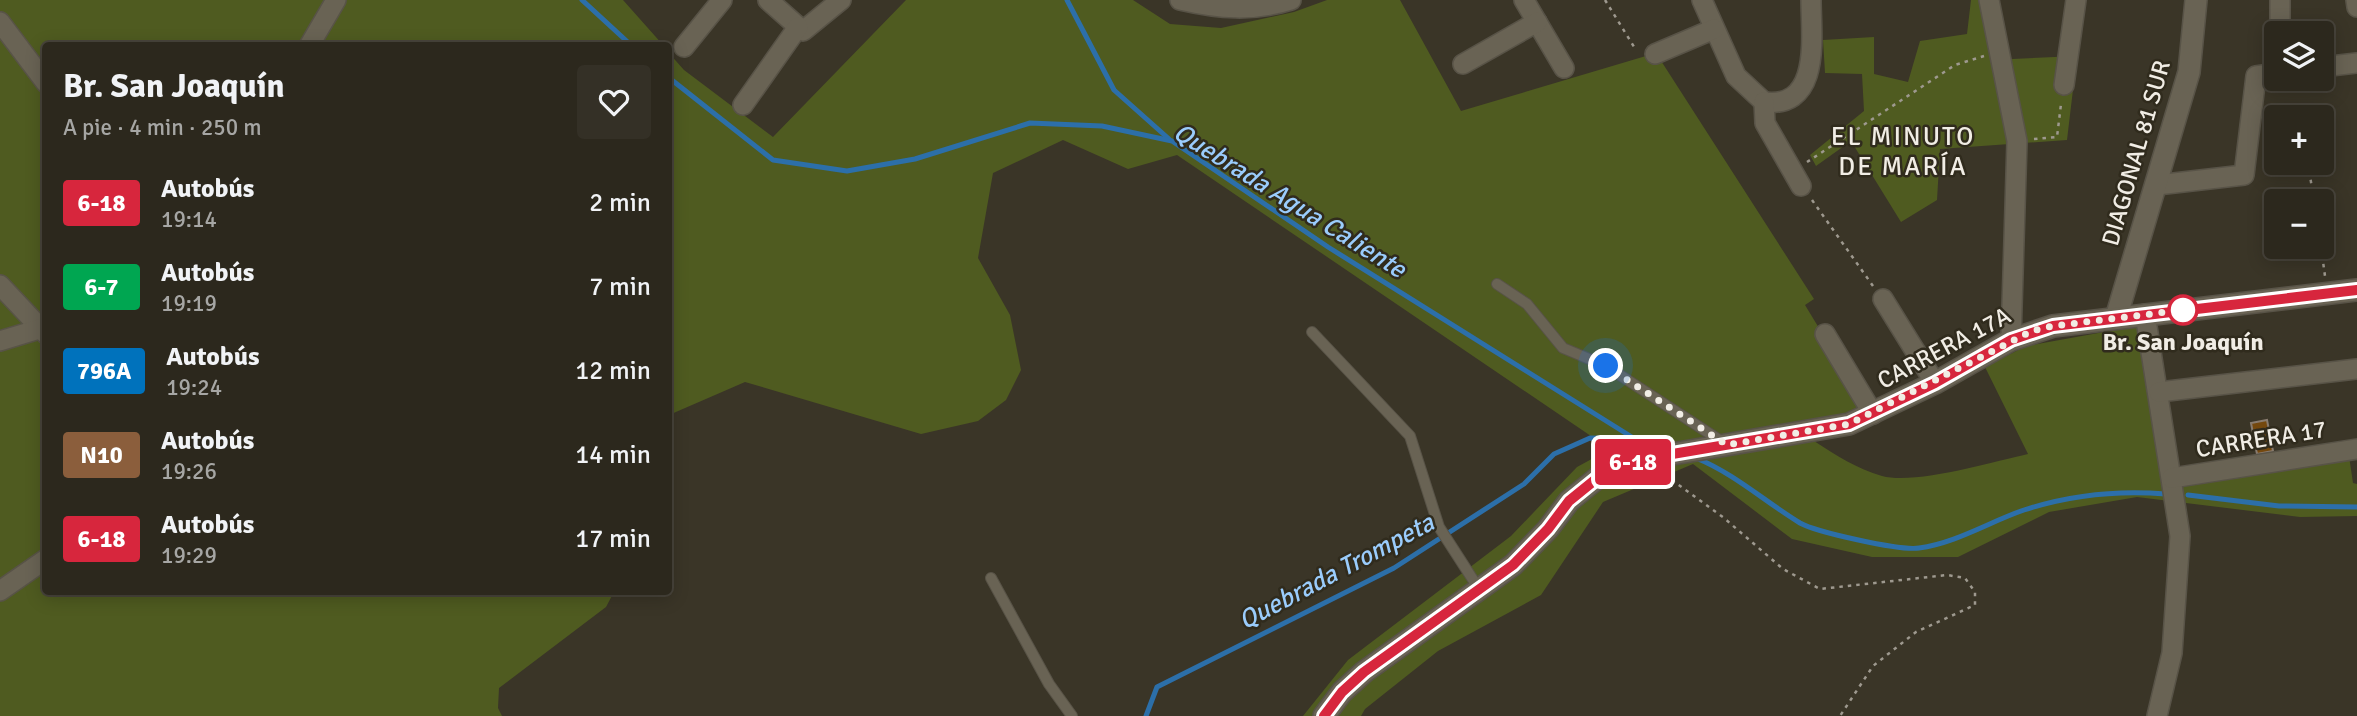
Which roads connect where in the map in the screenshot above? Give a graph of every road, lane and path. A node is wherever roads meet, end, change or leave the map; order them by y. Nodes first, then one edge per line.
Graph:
1 (336, 0) edge
2 (722, 0) edge
3 (768, 0) edge
4 (841, 0) edge
5 (1180, 0) edge
6 (1291, 0) edge
7 (1524, 0) edge
8 (1605, 0) edge
9 (1702, 0) edge
10 (1811, 0) edge
11 (1989, 0) edge
12 (2076, 0) edge
13 (2196, 0) edge
14 (2280, 0) edge
15 (2356, 0) edge
16 (2357, 7) edge
17 (2280, 21) edge
18 (0, 22) edge
19 (1537, 22) junction
20 (801, 29) junction
21 (1714, 29) junction
22 (311, 42) edge
23 (684, 47) dead end
24 (1999, 51) junction
25 (1655, 54) joint
26 (2357, 62) edge
27 (1463, 64) dead end
28 (2334, 65) edge
29 (1564, 68) dead end
30 (2264, 75) edge
31 (42, 78) edge
32 (2064, 85) joint
33 (1763, 102) junction
34 (743, 105) dead end
35 (2017, 141) junction
36 (1797, 179) junction
37 (2157, 185) junction
38 (2323, 259) edge
39 (1497, 284) dead end
40 (0, 285) edge
41 (2357, 290) edge
42 (2328, 293) junction
43 (1882, 299) joint
44 (2145, 314) junction
45 (2116, 318) junction
46 (42, 328) edge
47 (42, 330) edge
48 (1312, 332) dead end
49 (1825, 334) dead end
50 (2011, 340) junction
51 (0, 341) edge
52 (2357, 369) edge
53 (1935, 383) junction
54 (2159, 392) junction
55 (1873, 414) junction
56 (1727, 445) junction
57 (2357, 449) edge
58 (1643, 459) junction
59 (2172, 478) junction
60 (42, 562) edge
61 (991, 578) dead end
62 (1479, 590) junction
63 (0, 591) edge
64 (1072, 716) edge
65 (1324, 716) edge
66 (1840, 716) edge
67 (2157, 716) edge

1 - 22 street
2 - 23 street
3 - 20 street
4 - 20 street
5 - 6 street
7 - 19 street
8 - 25 path
9 - 21 street
10 - 33 street
11 - 24 street
12 - 32 street
13 - 37 street, DIAGONAL 81 SUR
14 - 17 street
15 - 16 street
18 - 31 street
19 - 27 street
19 - 29 street
20 - 34 street
21 - 25 street
21 - 33 street
24 - 35 street
24 - 36 path
26 - 28 street
30 - 37 street
32 - 35 path
33 - 36 street
35 - 50 street
36 - 43 path
37 - 45 street, DIAGONAL 81 SUR
38 - 42 path
39 - 56 lane
40 - 46 street
41 - 42 street, CARRERA 17A
42 - 44 street, CARRERA 17A
43 - 53 street
44 - 45 street, CARRERA 17A
44 - 54 street
45 - 50 street, CARRERA 17A
47 - 51 street
48 - 62 lane
49 - 55 street
50 - 53 street, CARRERA 17A
52 - 54 street
53 - 55 street, CARRERA 17A
54 - 59 street
55 - 56 street, CARRERA 17A
56 - 58 street, CARRERA 17A
57 - 59 street, CARRERA 17
58 - 62 street, CARRERA 17A
58 - 66 path
59 - 67 street
60 - 63 street
61 - 64 lane
62 - 65 street, CARRERA 17A

